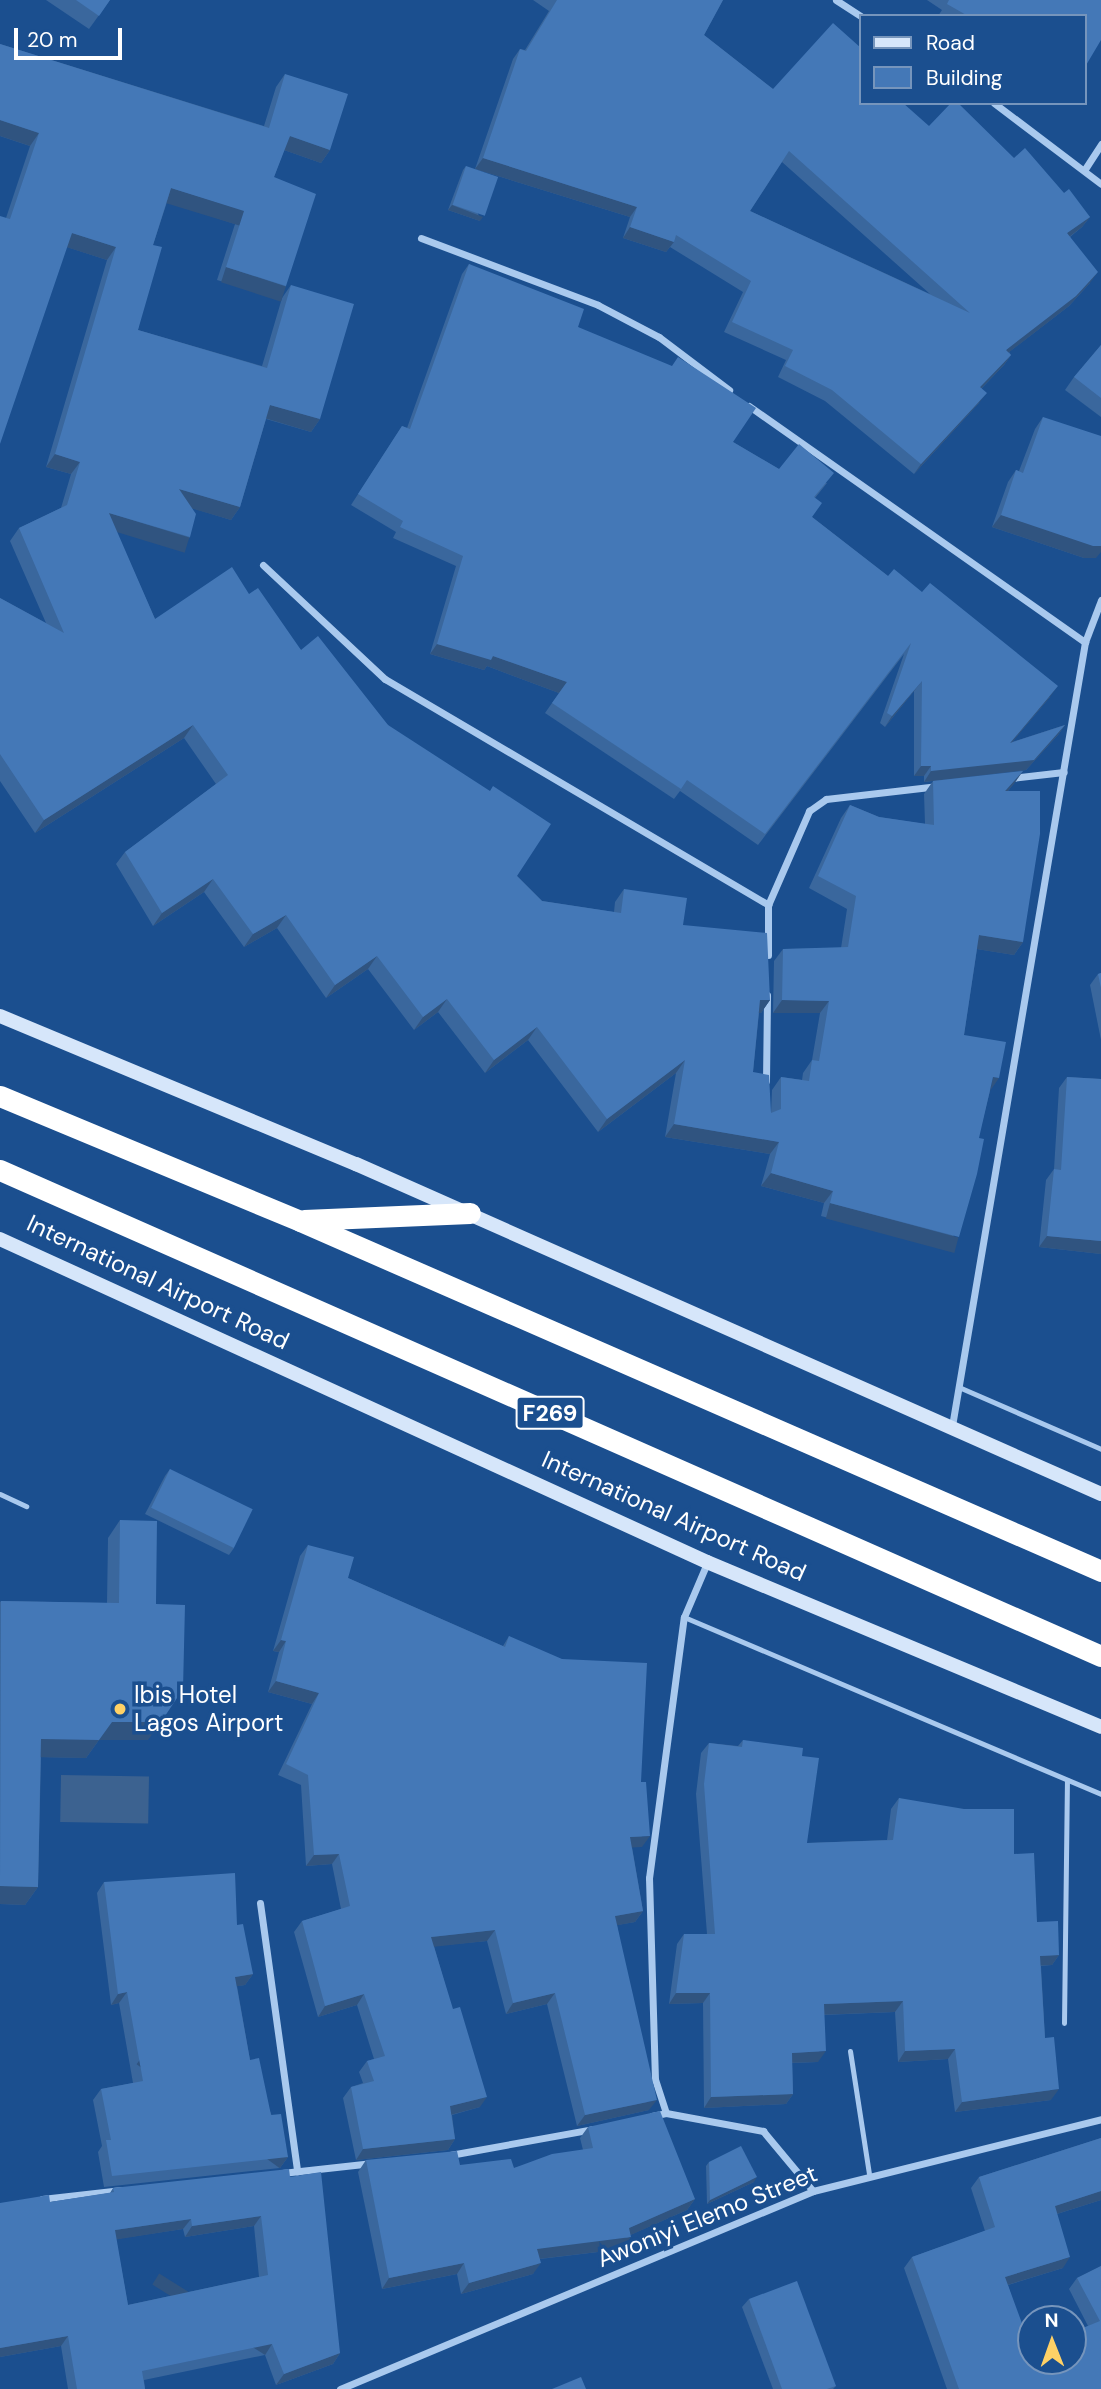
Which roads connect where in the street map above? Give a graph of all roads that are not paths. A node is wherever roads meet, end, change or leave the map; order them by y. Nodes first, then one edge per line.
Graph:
1 (836, 0) edge
2 (860, 15) edge
3 (997, 105) edge
4 (1101, 144) edge
5 (1085, 169) junction
6 (1101, 184) edge
7 (421, 238) dead end
8 (263, 565) dead end
9 (1101, 600) edge
10 (1086, 642) junction
11 (1064, 772) junction
12 (998, 779) edge
13 (945, 785) edge
14 (768, 905) junction
15 (767, 972) edge
16 (767, 986) edge
17 (0, 1016) edge
18 (766, 1094) edge
19 (0, 1096) edge
20 (0, 1170) edge
21 (470, 1213) junction
22 (300, 1221) junction
23 (0, 1239) edge
24 (961, 1388) junction
25 (952, 1426) junction
26 (1101, 1449) edge
27 (0, 1494) edge
28 (1101, 1494) edge
29 (26, 1506) dead end
30 (707, 1562) junction
31 (1101, 1571) edge
32 (684, 1617) junction
33 (1101, 1656) edge
34 (1101, 1727) edge
35 (1067, 1780) junction
36 (1101, 1794) edge
37 (260, 1903) dead end
38 (1064, 2022) dead end
39 (850, 2051) dead end
40 (666, 2113) junction
41 (639, 2119) edge
42 (1101, 2119) edge
43 (600, 2127) edge
44 (441, 2156) edge
45 (389, 2161) edge
46 (298, 2171) junction
47 (271, 2174) edge
48 (869, 2174) junction
49 (125, 2189) edge
50 (813, 2191) junction
51 (37, 2200) edge
52 (340, 2389) edge

1 - 2 street
3 - 5 street
4 - 5 street
5 - 6 street
7 - 10 street
8 - 14 street
9 - 10 street
10 - 11 street
11 - 12 street
11 - 24 street
13 - 14 street
14 - 15 street
16 - 18 street
17 - 21 main road
19 - 22 highway
20 - 33 highway, International Airport Road / F269
21 - 22 highway
21 - 25 main road
22 - 31 highway
23 - 30 main road, International Airport Road
24 - 25 street
24 - 26 lane
25 - 28 main road
27 - 29 lane
30 - 32 street
30 - 34 main road, International Airport Road
32 - 35 lane
32 - 40 street
35 - 36 lane
35 - 38 lane
37 - 46 street
39 - 48 lane
40 - 41 street
40 - 50 street
42 - 48 street, Awoniyi Elemo Street
43 - 44 street
45 - 46 street
46 - 47 street
48 - 50 street, Awoniyi Elemo Street
49 - 51 street
50 - 52 street, Awoniyi Elemo Street

